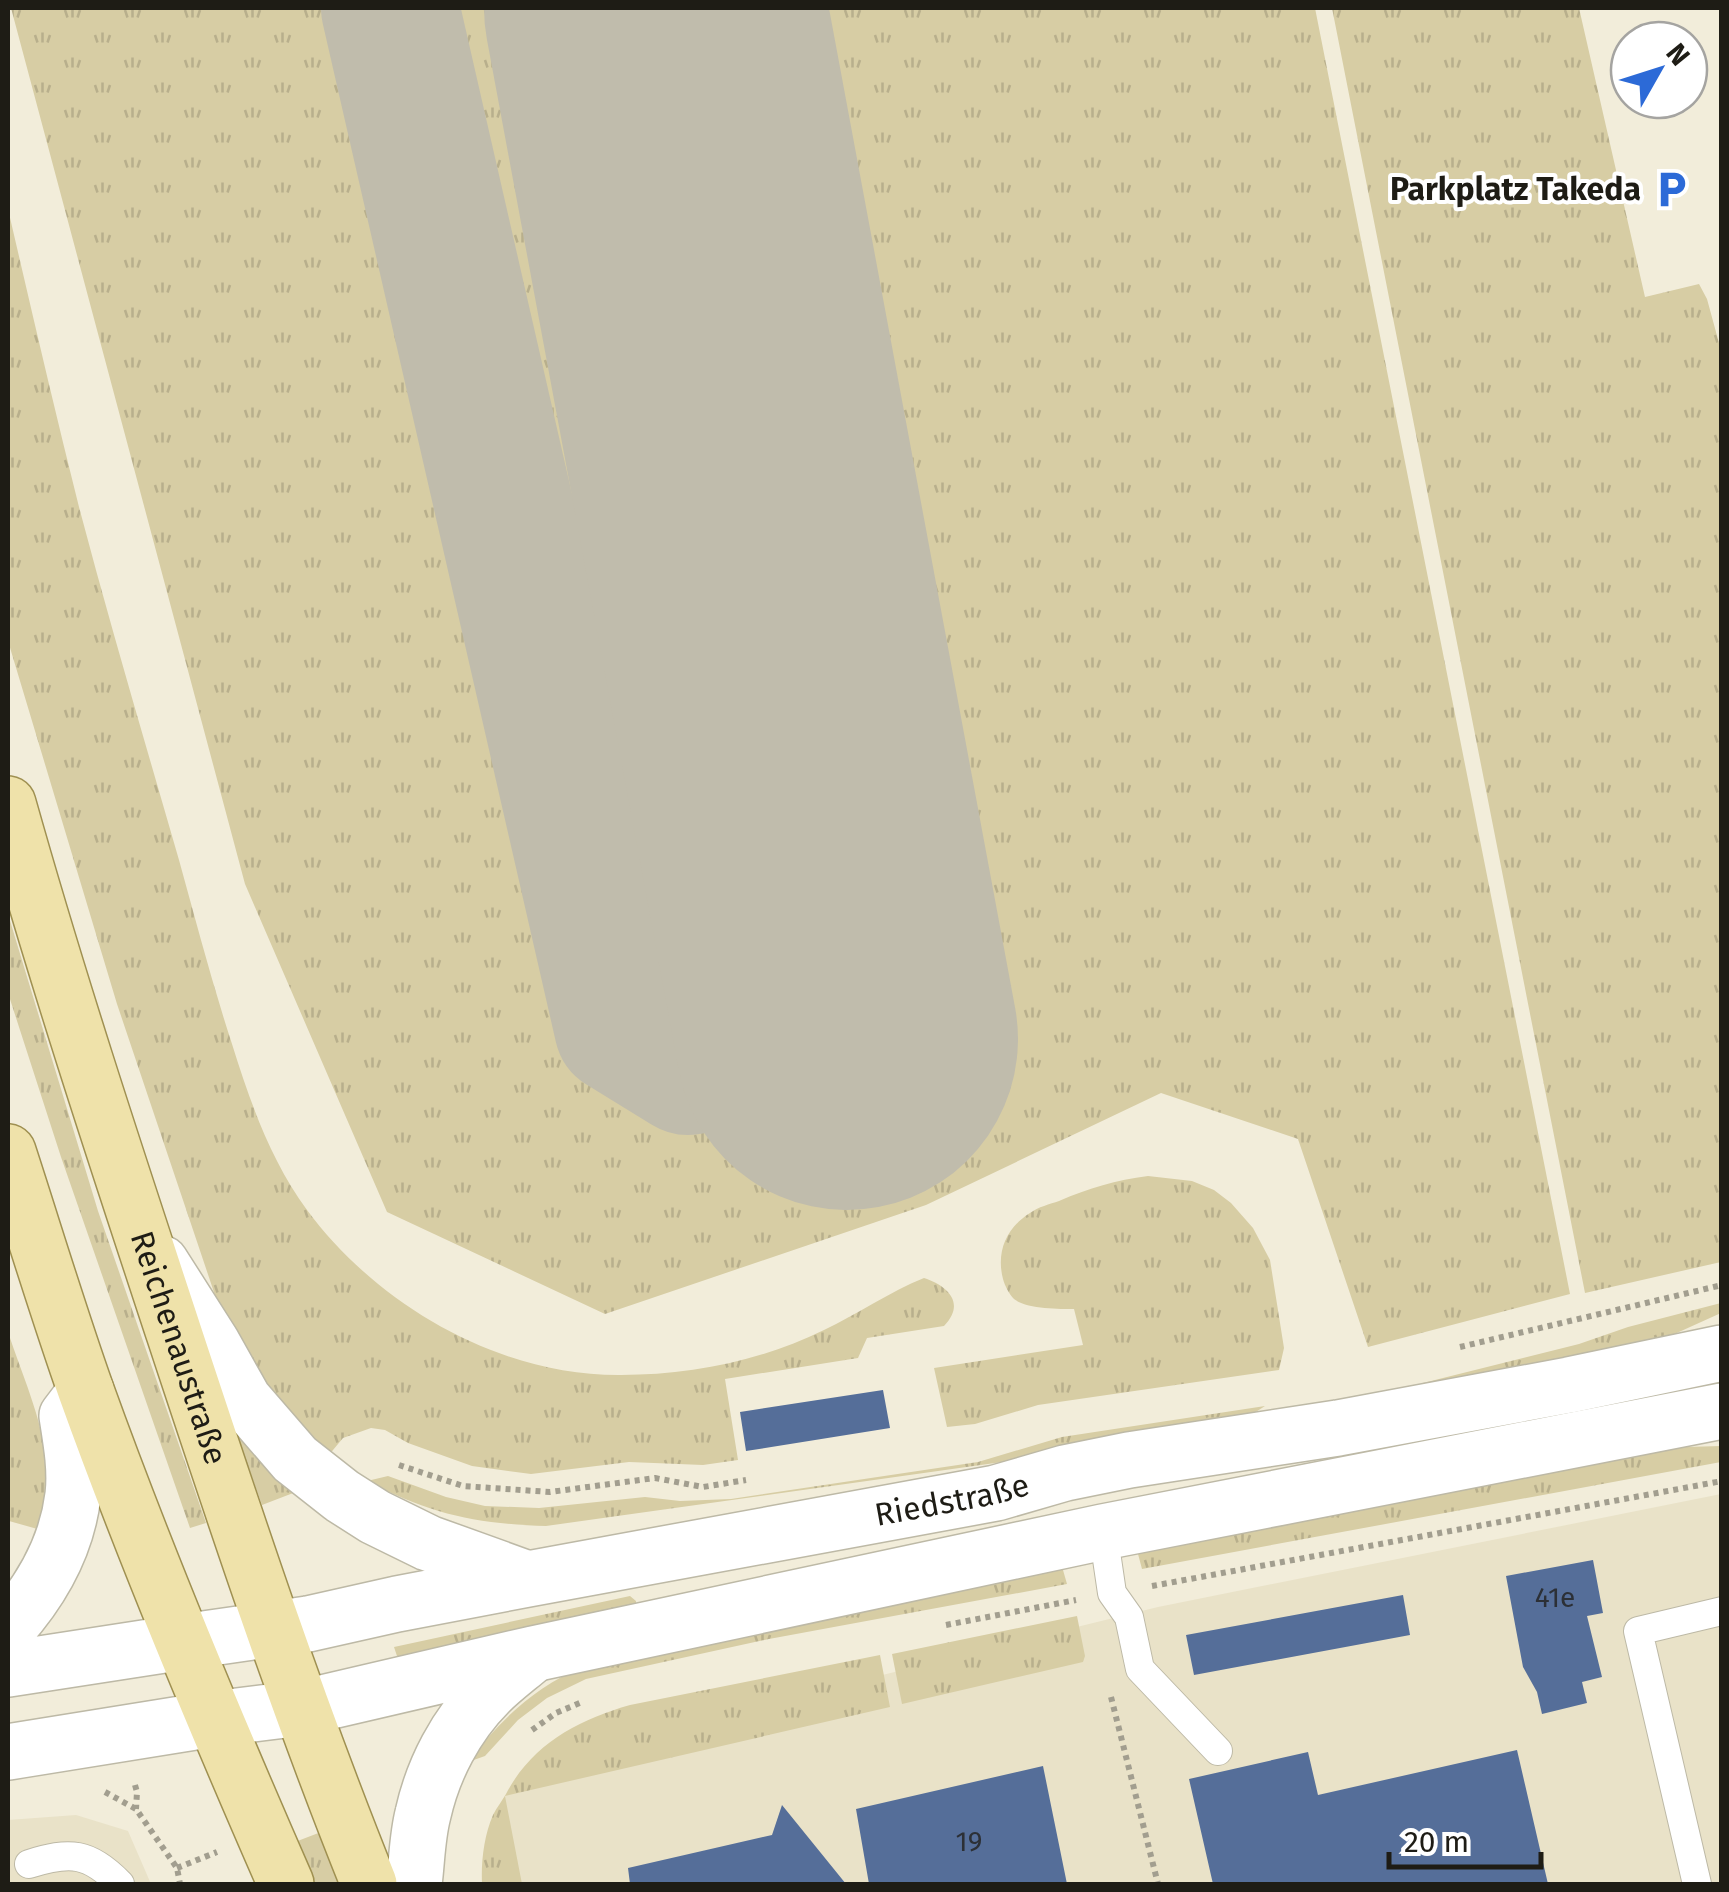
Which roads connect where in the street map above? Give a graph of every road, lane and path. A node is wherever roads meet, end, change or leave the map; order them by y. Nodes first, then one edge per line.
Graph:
1 (8, 804) edge
2 (8, 1152) edge
3 (141, 1231) junction
4 (1722, 1286) edge
5 (1458, 1347) dead end
6 (1722, 1353) edge
7 (86, 1391) junction
8 (1722, 1411) edge
9 (392, 1462) dead end
10 (762, 1478) dead end
11 (1722, 1481) edge
12 (1102, 1532) junction
13 (528, 1579) junction
14 (1112, 1593) junction
15 (1722, 1611) edge
16 (8, 1628) edge
17 (274, 1630) junction
18 (183, 1642) junction
19 (534, 1654) junction
20 (8, 1670) edge
21 (1111, 1680) dead end
22 (597, 1695) dead end
23 (301, 1708) junction
24 (213, 1718) junction
25 (529, 1732) dead end
26 (1218, 1751) dead end
27 (8, 1752) edge
28 (136, 1809) dead end
29 (29, 1864) dead end
30 (120, 1884) edge
31 (180, 1884) edge
32 (286, 1884) edge
33 (369, 1884) edge
34 (414, 1884) edge
35 (1158, 1884) edge
36 (1697, 1884) edge

1 - 3 main road, Reichenaustraße
2 - 7 main road
3 - 13 street
3 - 17 main road, Reichenaustraße
4 - 5 path
6 - 13 street, Riedstraße
7 - 16 street
7 - 18 main road
8 - 12 street, Riedstraße
9 - 10 path
11 - 14 path
12 - 14 lane
12 - 19 street, Riedstraße
13 - 17 street, Riedstraße
14 - 26 lane
15 - 36 lane
17 - 18 street, Riedstraße
17 - 23 main road, Reichenaustraße
18 - 20 street, Riedstraße
18 - 24 main road
19 - 23 street, Riedstraße
19 - 34 street
21 - 35 path
22 - 25 path
23 - 24 street, Riedstraße
23 - 33 main road, Reichenaustraße
24 - 27 street, Riedstraße
24 - 32 main road
28 - 31 path
29 - 30 lane

